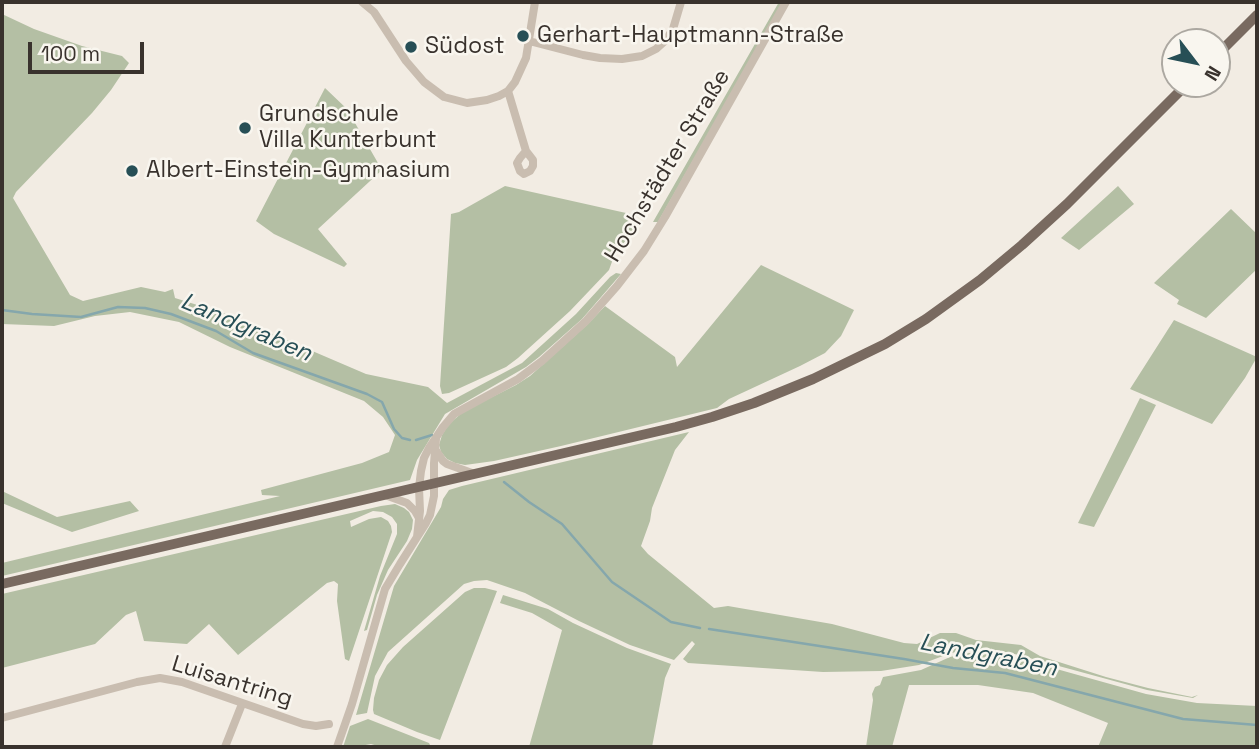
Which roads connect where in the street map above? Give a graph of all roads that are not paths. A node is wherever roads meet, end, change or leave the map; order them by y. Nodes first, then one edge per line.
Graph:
1 (362, 2) edge
2 (535, 2) edge
3 (681, 2) edge
4 (786, 2) edge
5 (1257, 15) edge
6 (529, 41) junction
7 (1231, 41) edge
8 (508, 91) junction
9 (1173, 98) edge
10 (526, 152) dead end
11 (436, 439) junction
12 (435, 449) junction
13 (476, 474) junction
14 (434, 484) junction
15 (419, 488) junction
16 (385, 495) junction
17 (419, 519) junction
18 (417, 537) junction
19 (2, 584) edge
20 (242, 704) junction
21 (2, 718) edge
22 (328, 724) dead end
23 (225, 747) edge
24 (337, 747) edge

1 - 8 street
2 - 6 street
3 - 6 street
4 - 11 street, Hochstädter Straße
5 - 7 main road
6 - 8 street
8 - 10 street
9 - 13 main road
11 - 12 street
11 - 15 street, Hochstädter Straße
12 - 13 street
12 - 14 street
13 - 14 main road
14 - 15 main road
14 - 18 street
15 - 16 main road
15 - 17 street, Hochstädter Straße
16 - 17 street
16 - 19 main road
17 - 18 street, Hochstädter Straße
18 - 24 street
20 - 21 street, Luisantring
20 - 22 street, Luisantring
20 - 23 street

